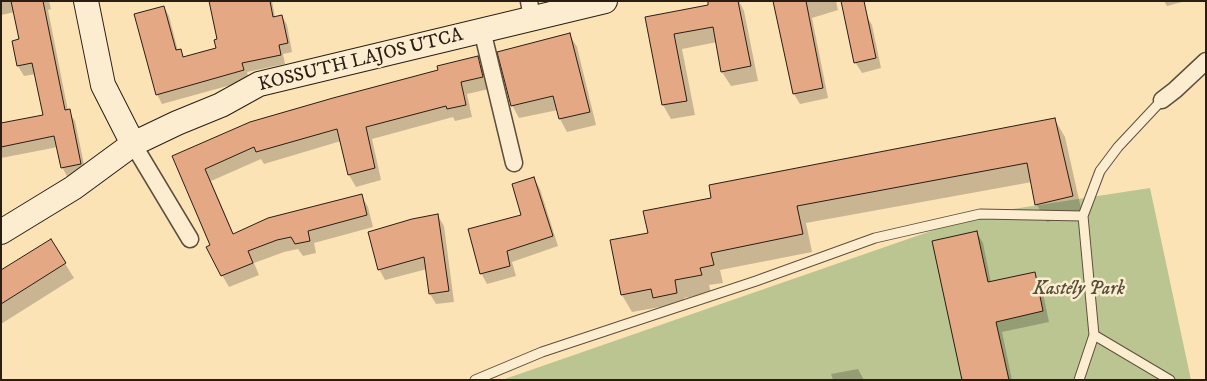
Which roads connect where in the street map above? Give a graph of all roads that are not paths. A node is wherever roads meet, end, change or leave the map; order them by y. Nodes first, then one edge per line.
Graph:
1 (86, 1) edge
2 (605, 1) edge
3 (531, 10) edge
4 (482, 30) junction
5 (1206, 61) edge
6 (1162, 100) joint
7 (134, 144) junction
8 (514, 163) dead end
9 (1082, 216) junction
10 (1, 232) edge
11 (190, 239) dead end
12 (1094, 335) junction
13 (475, 380) edge
14 (1079, 380) edge
15 (1170, 380) edge

1 - 7 main road
2 - 3 main road, KOSSUTH LAJOS UTCA
3 - 4 main road, KOSSUTH LAJOS UTCA
4 - 7 main road, KOSSUTH LAJOS UTCA
4 - 8 street
5 - 6 street
6 - 9 lane
7 - 10 main road, KOSSUTH LAJOS UTCA
7 - 11 street
9 - 12 lane
9 - 13 lane
12 - 14 lane
12 - 15 lane

